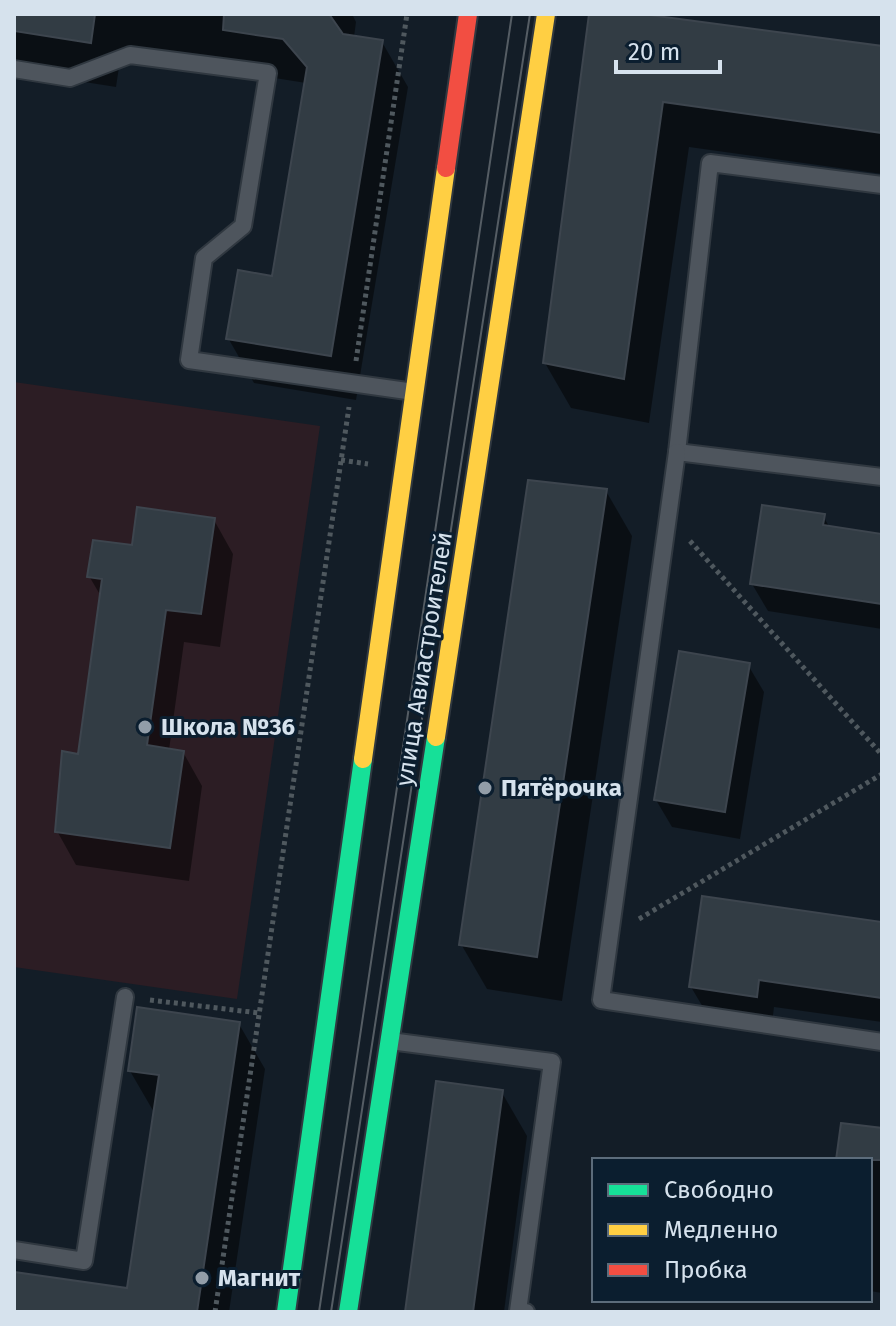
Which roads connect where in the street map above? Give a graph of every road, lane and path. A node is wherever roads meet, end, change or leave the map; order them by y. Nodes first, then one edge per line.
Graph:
1 (407, 14) edge
2 (468, 14) edge
3 (546, 14) edge
4 (14, 69) edge
5 (882, 185) edge
6 (353, 383) junction
7 (415, 393) junction
8 (677, 452) junction
9 (882, 477) edge
10 (668, 517) junction
11 (882, 755) edge
12 (882, 774) edge
13 (610, 936) junction
14 (125, 997) joint
15 (259, 1013) junction
16 (389, 1041) junction
17 (882, 1042) edge
18 (14, 1250) edge
19 (215, 1312) edge
20 (286, 1312) edge
21 (348, 1312) edge
22 (526, 1312) edge

1 - 6 path
2 - 7 main road, улица Авиастроителей
3 - 16 main road, улица Авиастроителей
4 - 6 lane
5 - 8 lane
6 - 7 lane
6 - 15 path
7 - 20 main road, улица Авиастроителей
8 - 9 lane
8 - 10 lane
10 - 11 path
10 - 13 lane
12 - 13 path
13 - 17 lane
14 - 15 path
14 - 18 lane
15 - 19 path
16 - 21 main road, улица Авиастроителей
16 - 22 lane

